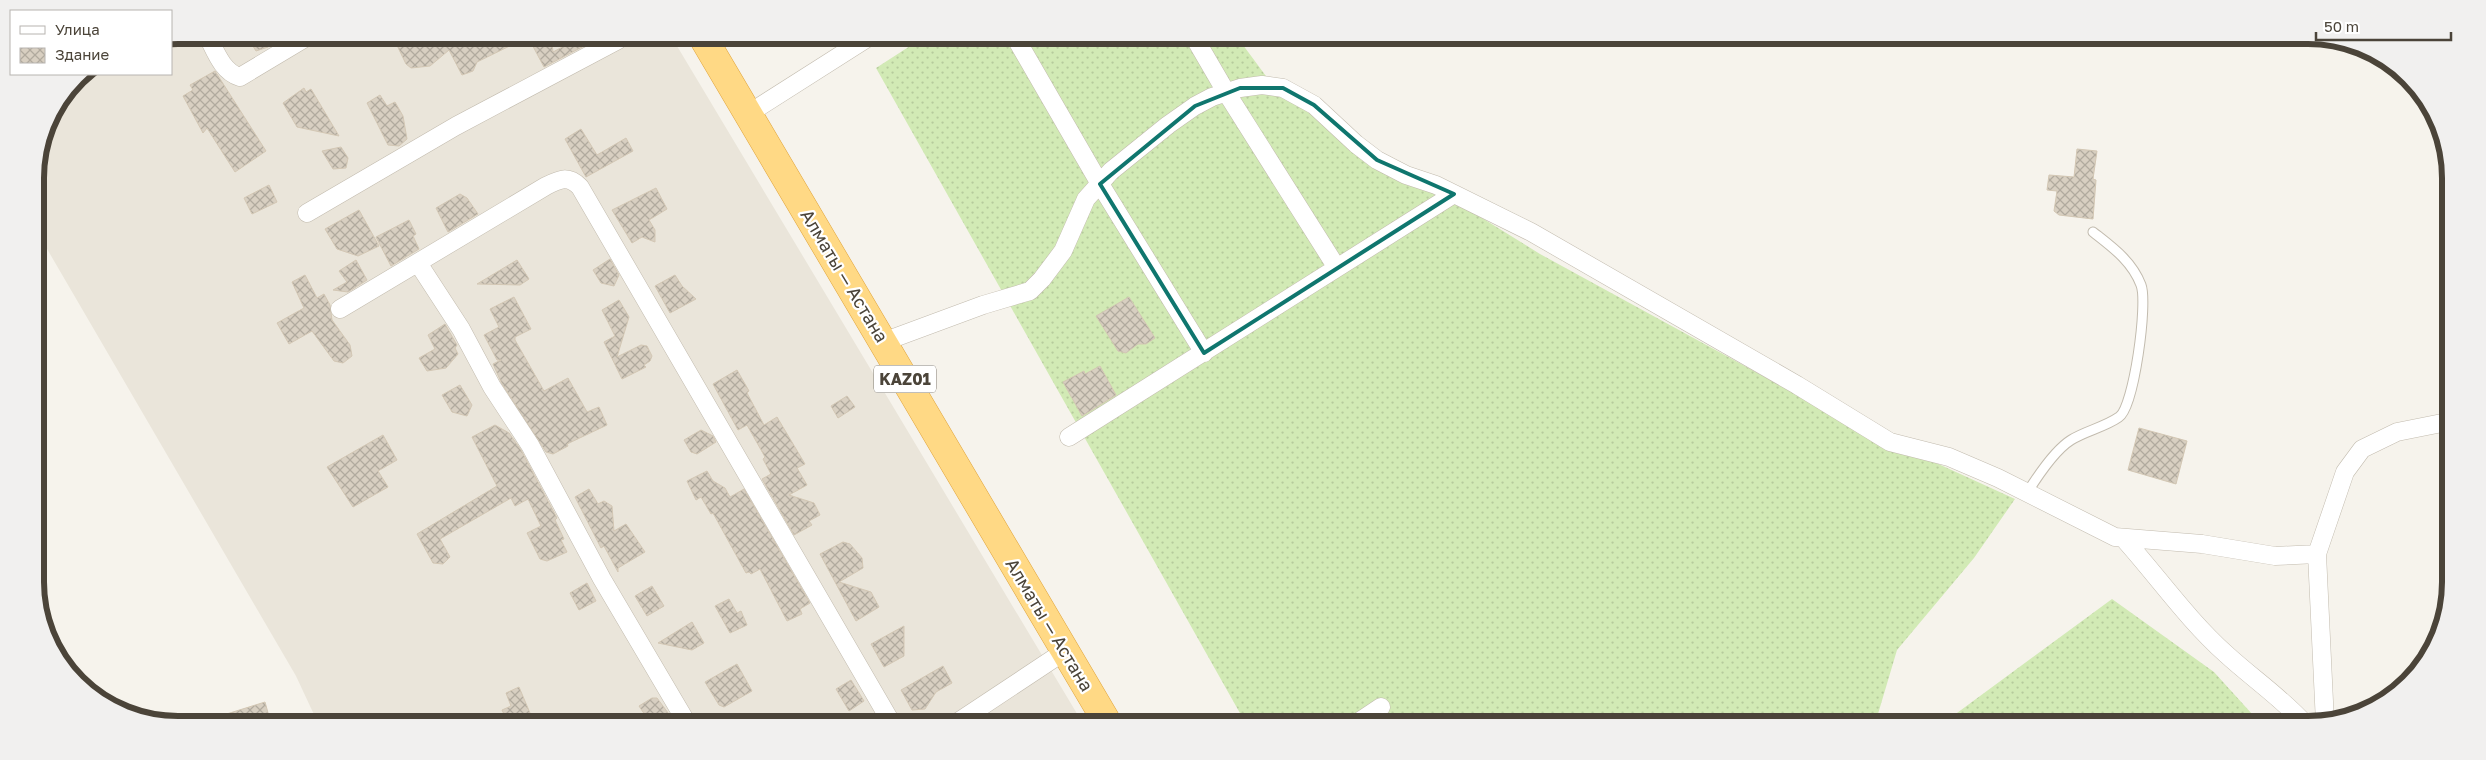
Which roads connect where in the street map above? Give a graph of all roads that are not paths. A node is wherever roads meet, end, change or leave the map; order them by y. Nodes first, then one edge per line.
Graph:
1 (212, 44) edge
2 (295, 44) edge
3 (610, 44) edge
4 (707, 44) edge
5 (857, 44) edge
6 (1019, 44) edge
7 (1198, 44) edge
8 (1226, 92) junction
9 (748, 114) junction
10 (1100, 184) junction
11 (1454, 194) junction
12 (307, 213) dead end
13 (2093, 232) dead end
14 (418, 263) junction
15 (1338, 268) junction
16 (340, 309) dead end
17 (882, 342) junction
18 (1204, 353) junction
19 (2442, 423) edge
20 (1070, 437) dead end
21 (2027, 493) junction
22 (2124, 539) junction
23 (2317, 554) junction
24 (1065, 651) junction
25 (1382, 706) dead end
26 (2325, 715) edge
27 (683, 716) edge
28 (888, 716) edge
29 (967, 716) edge
30 (1103, 716) edge
31 (1367, 716) edge
32 (2297, 716) edge

1 - 2 street
3 - 12 street
4 - 9 highway, Алматы — Астана / KАZ01
5 - 9 street
6 - 10 street
7 - 8 street
8 - 10 street
8 - 11 street
8 - 15 street
9 - 17 highway, Алматы — Астана / KАZ01
10 - 17 street
10 - 18 street
11 - 15 street
11 - 21 street
13 - 21 lane
14 - 16 street
14 - 27 street
14 - 28 street
15 - 18 street
17 - 24 highway, Алматы — Астана / KАZ01
18 - 20 street
19 - 23 street
21 - 22 street
22 - 23 street
22 - 32 street
23 - 26 street
24 - 29 street
24 - 30 highway, Алматы — Астана / KАZ01
25 - 31 street

